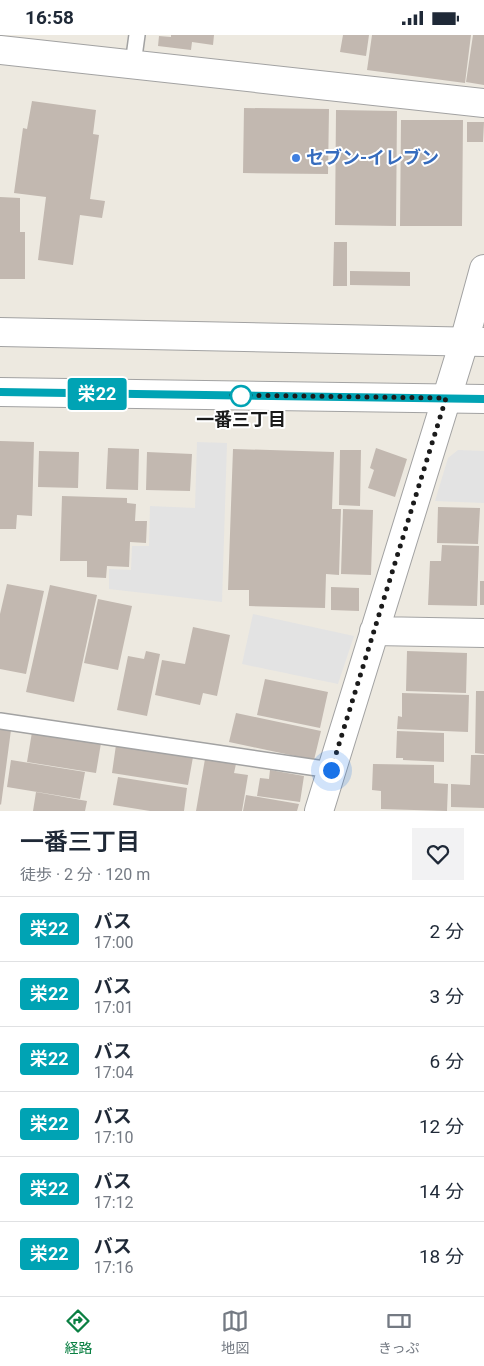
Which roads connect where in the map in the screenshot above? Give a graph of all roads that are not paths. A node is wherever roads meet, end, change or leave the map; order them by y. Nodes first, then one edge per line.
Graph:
1 (137, 35) edge
2 (0, 50) edge
3 (134, 64) junction
4 (484, 103) edge
5 (484, 269) edge
6 (0, 333) edge
7 (474, 342) edge
8 (0, 392) edge
9 (446, 398) junction
10 (484, 399) edge
11 (374, 631) junction
12 (484, 633) edge
13 (0, 721) edge
14 (331, 770) junction
15 (319, 811) edge

1 - 3 lane
2 - 3 street
3 - 4 street
5 - 7 street
6 - 7 street
7 - 9 street
8 - 9 street
9 - 10 street
9 - 11 street
11 - 12 street
11 - 14 street
13 - 14 lane
14 - 15 street

